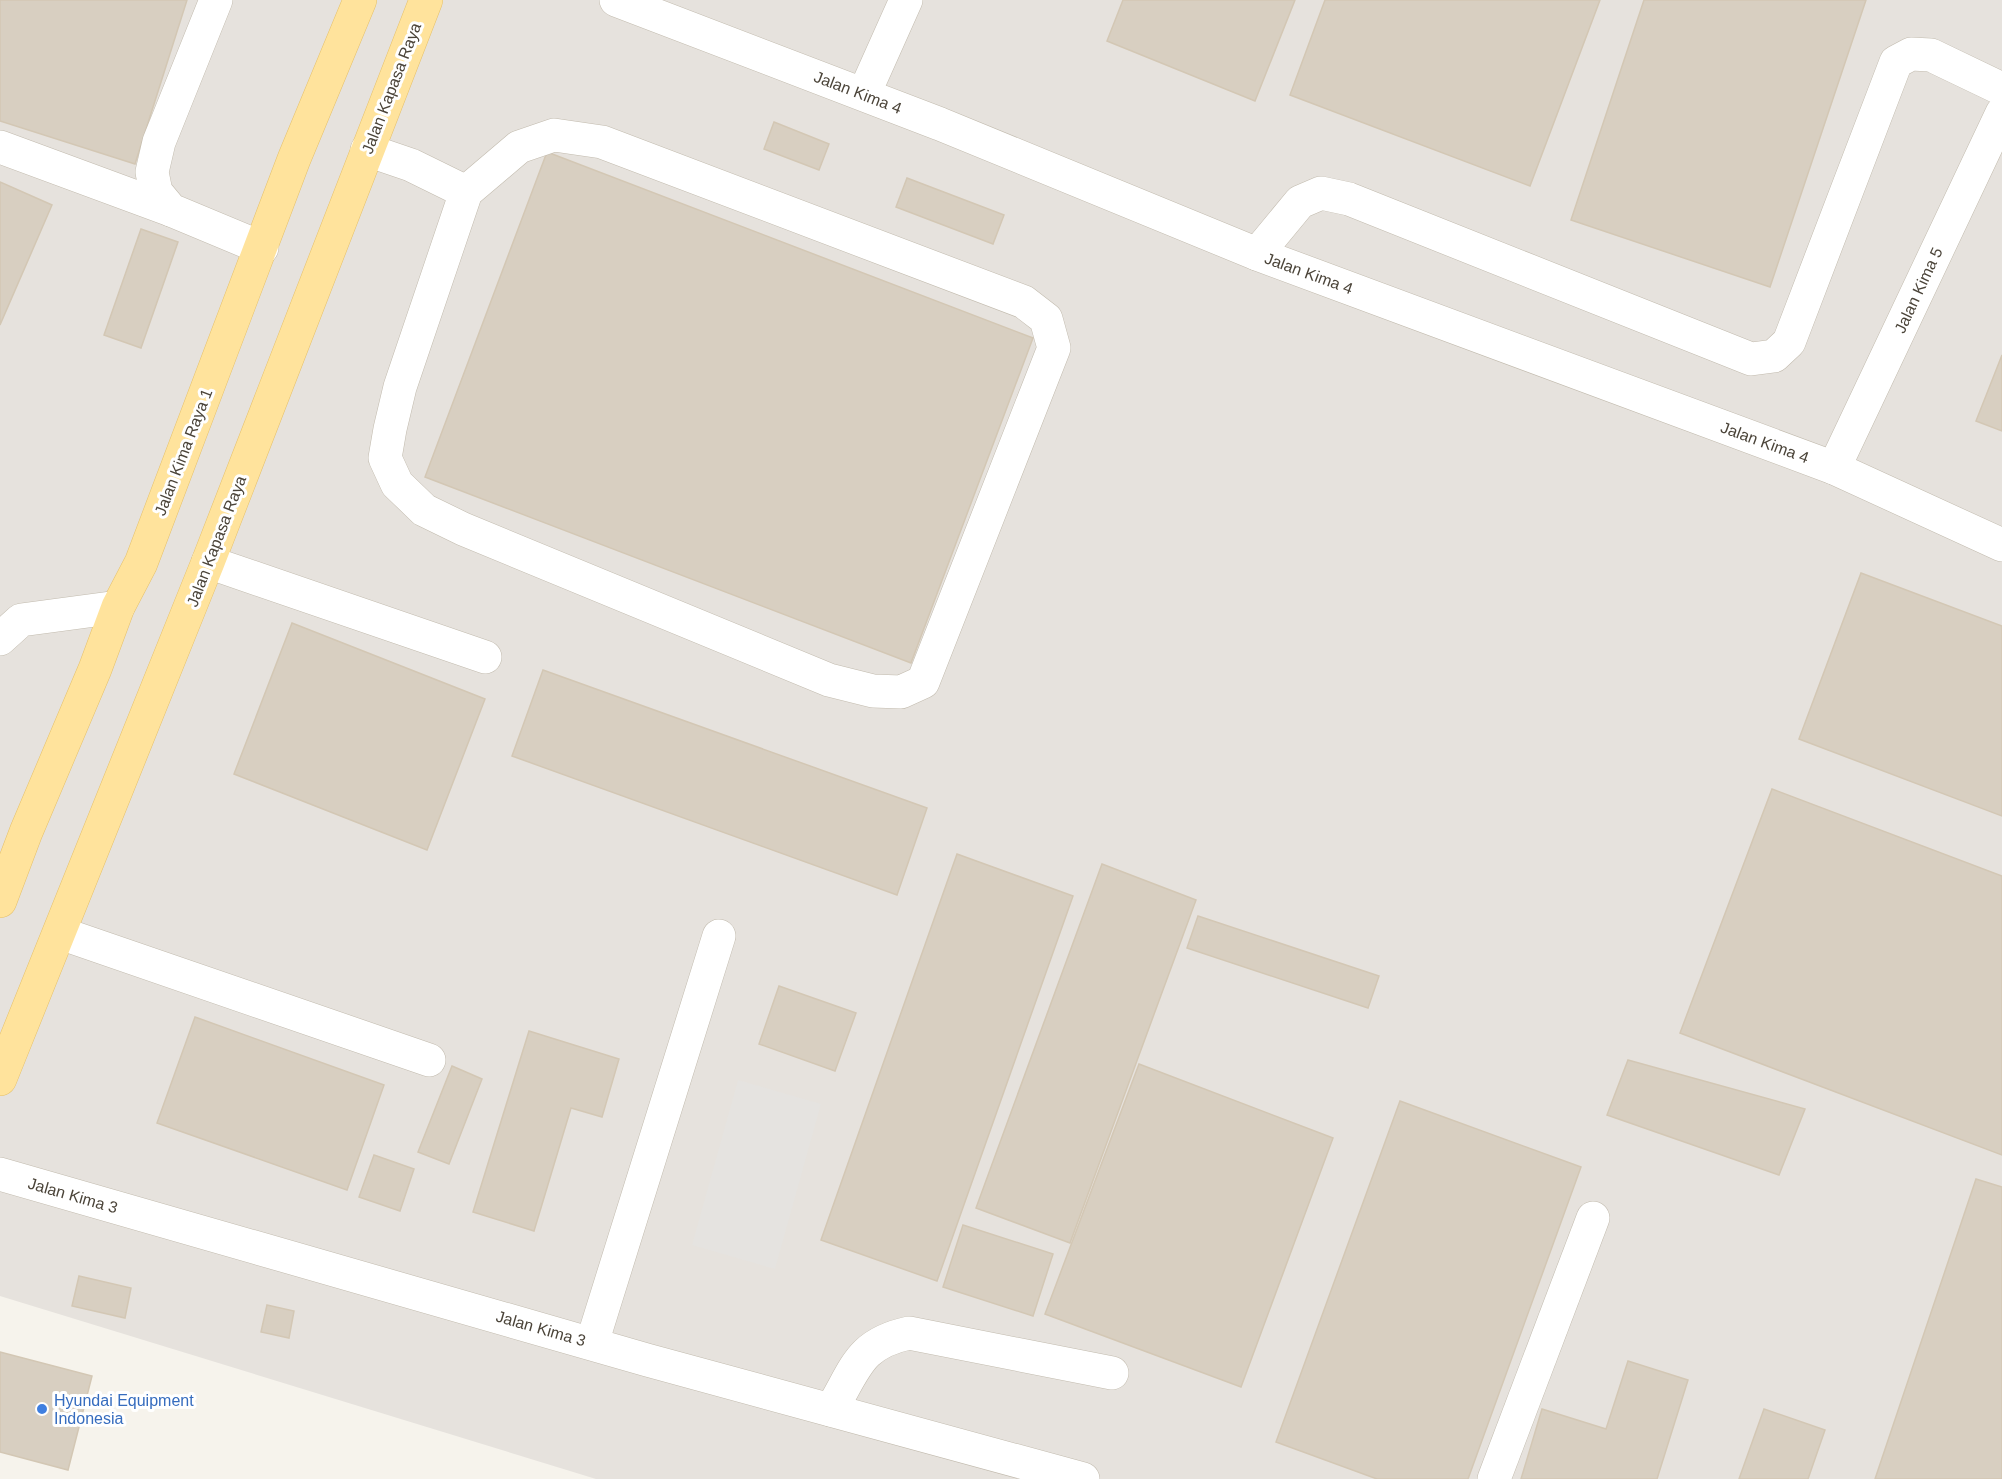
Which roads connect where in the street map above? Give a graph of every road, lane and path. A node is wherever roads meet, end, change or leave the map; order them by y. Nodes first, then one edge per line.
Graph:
1 (216, 0) edge
2 (360, 0) edge
3 (426, 0) edge
4 (616, 0) edge
5 (906, 0) edge
6 (2002, 89) edge
7 (864, 94) junction
8 (2002, 113) edge
9 (0, 147) edge
10 (367, 150) junction
11 (466, 192) junction
12 (171, 210) junction
13 (261, 248) junction
14 (1257, 254) junction
15 (1834, 468) junction
16 (2002, 545) edge
17 (208, 562) junction
18 (117, 607) junction
19 (0, 639) edge
20 (485, 657) dead end
21 (0, 901) edge
22 (60, 933) junction
23 (719, 936) dead end
24 (7, 1040) edge
25 (429, 1060) dead end
26 (0, 1079) edge
27 (0, 1174) edge
28 (1593, 1218) dead end
29 (592, 1343) junction
30 (1112, 1373) dead end
31 (831, 1410) junction
32 (1083, 1479) edge
33 (1494, 1479) edge

1 - 12 street
2 - 13 main road, Jalan Kima Raya 1
3 - 10 main road, Jalan Kapasa Raya
4 - 7 street, Jalan Kima 4
5 - 7 street
6 - 14 street
7 - 14 street, Jalan Kima 4
8 - 15 street, Jalan Kima 5
9 - 12 street
10 - 11 street
10 - 17 main road, Jalan Kapasa Raya
11 - 11 street
12 - 13 street
13 - 18 main road, Jalan Kima Raya 1
14 - 15 street, Jalan Kima 4
15 - 16 street, Jalan Kima 4
17 - 20 street
17 - 22 main road, Jalan Kapasa Raya
18 - 19 street
18 - 21 main road, Jalan Kima Raya 1
22 - 24 main road, Jalan Kapasa Raya
22 - 25 street
23 - 29 street
24 - 26 main road, Jalan Kapasa Raya
27 - 29 street, Jalan Kima 3
28 - 33 street
29 - 31 street, Jalan Kima 3
30 - 31 street
31 - 32 street, Jalan Kima 3

